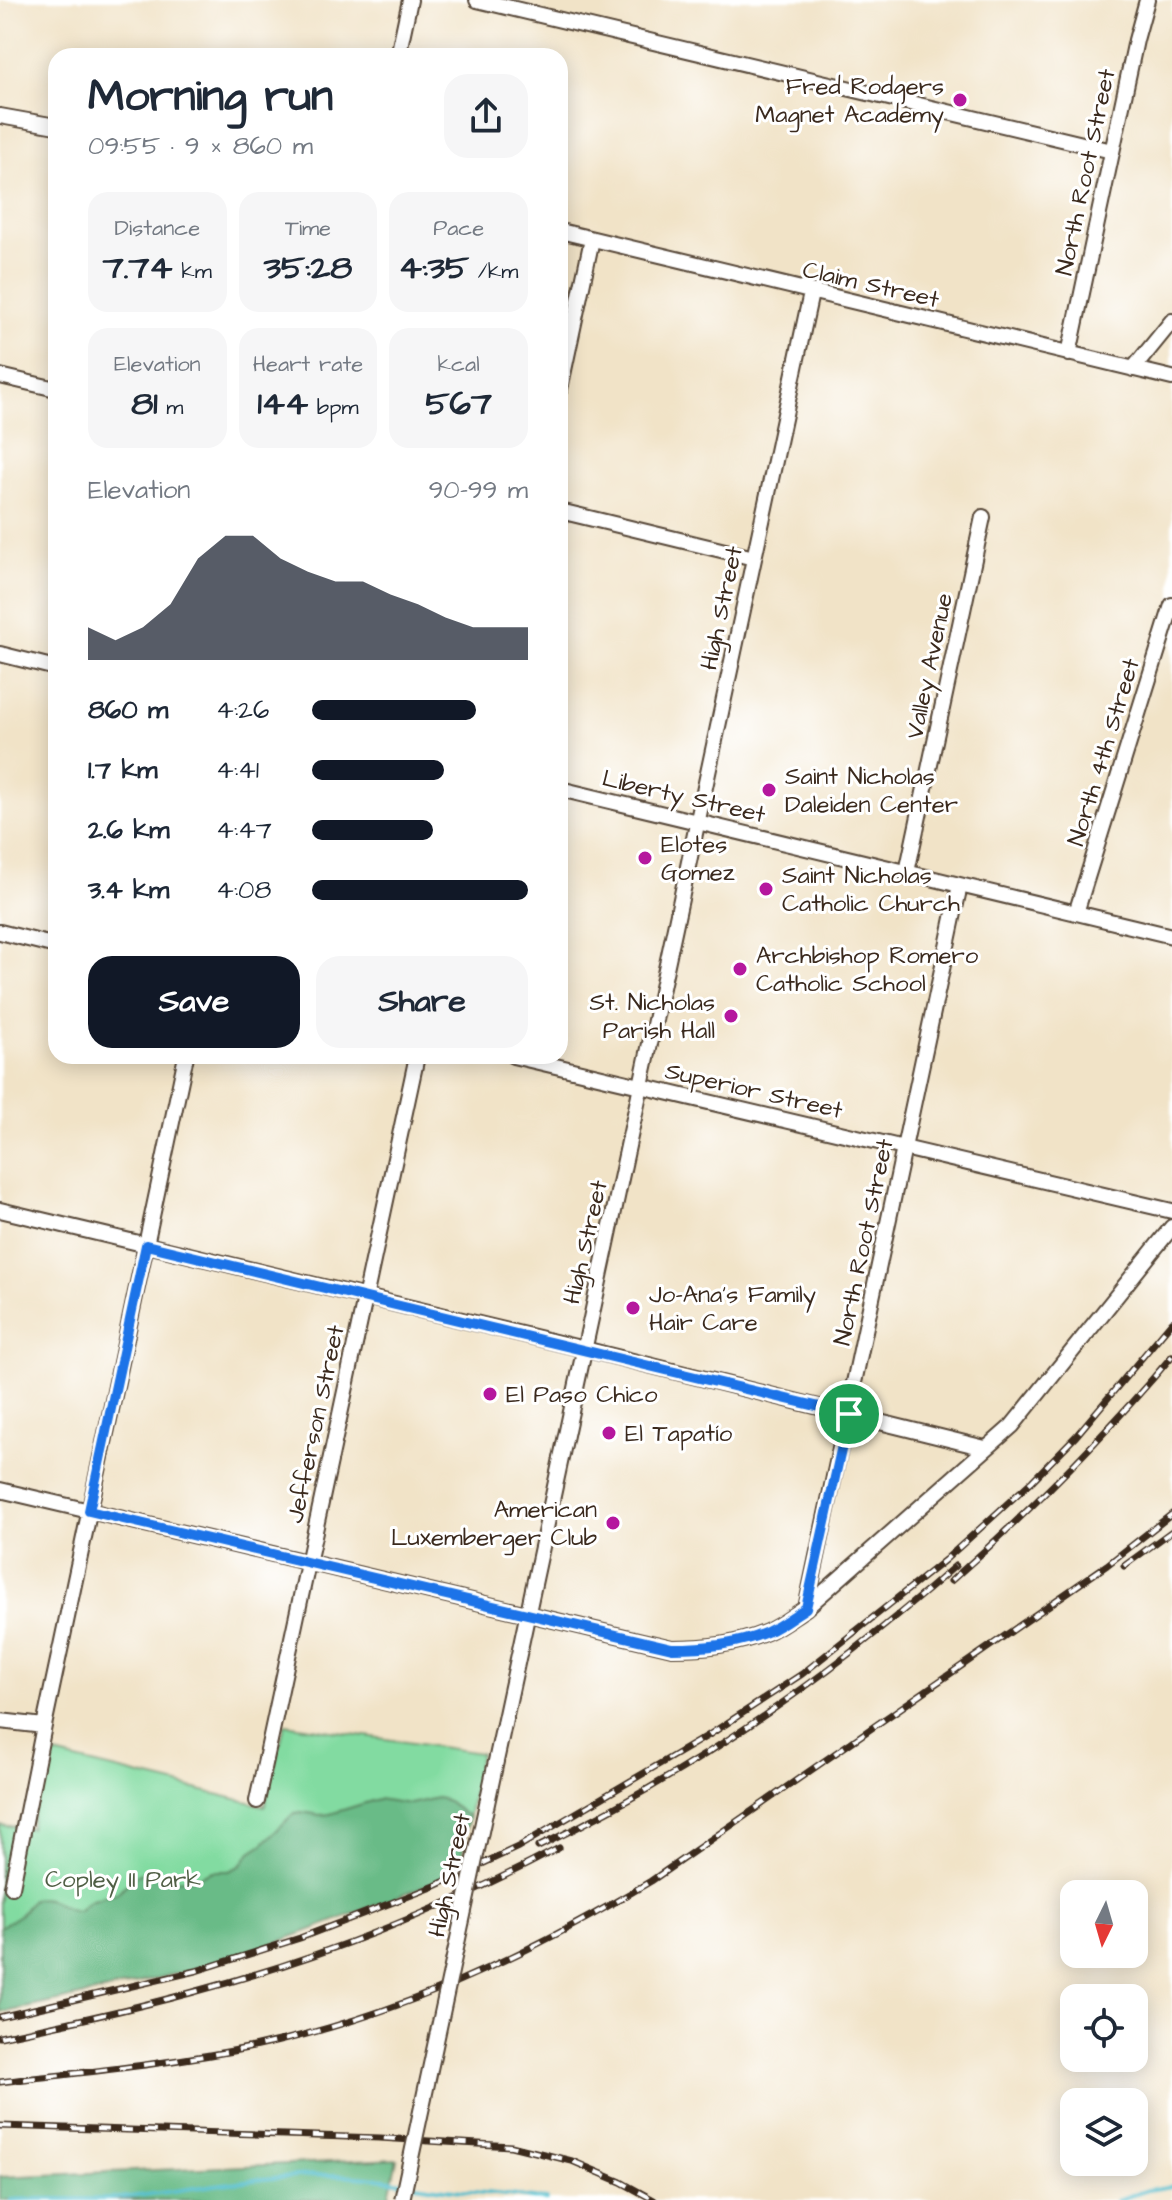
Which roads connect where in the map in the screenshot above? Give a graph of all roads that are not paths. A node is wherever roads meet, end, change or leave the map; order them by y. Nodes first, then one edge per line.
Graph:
1 (410, 0) edge
2 (477, 0) edge
3 (1147, 0) edge
4 (400, 48) edge
5 (0, 116) edge
6 (48, 125) edge
7 (1112, 151) junction
8 (568, 233) edge
9 (592, 239) junction
10 (811, 293) junction
11 (1172, 321) edge
12 (568, 352) edge
13 (1069, 354) junction
14 (1133, 369) junction
15 (0, 376) edge
16 (1172, 378) edge
17 (48, 387) edge
18 (568, 513) edge
19 (983, 517) dead end
20 (754, 558) junction
21 (1172, 605) edge
22 (0, 654) edge
23 (48, 666) edge
24 (568, 791) edge
25 (698, 822) junction
26 (907, 872) junction
27 (960, 885) junction
28 (1076, 913) junction
29 (0, 932) edge
30 (1172, 936) edge
31 (48, 944) edge
32 (184, 1064) edge
33 (415, 1064) edge
34 (546, 1064) edge
35 (642, 1087) junction
36 (905, 1148) junction
37 (0, 1210) edge
38 (1172, 1211) edge
39 (1172, 1227) edge
40 (146, 1245) junction
41 (365, 1297) junction
42 (584, 1349) junction
43 (849, 1414) junction
44 (985, 1448) junction
45 (0, 1490) edge
46 (89, 1511) junction
47 (308, 1563) junction
48 (806, 1608) junction
49 (528, 1615) junction
50 (0, 1721) edge
51 (44, 1726) junction
52 (257, 1801) dead end
53 (12, 1887) dead end
54 (402, 2200) edge

1 - 4 street
2 - 7 street
3 - 7 street, North Root Street
5 - 6 street
7 - 13 street, North Root Street
8 - 9 street, Claim Street
9 - 10 street, Claim Street
9 - 12 street
10 - 13 street, Claim Street
10 - 20 street, High Street
11 - 14 street
13 - 14 street, Claim Street
14 - 16 street, Claim Street
15 - 17 street
18 - 20 street
19 - 26 street, Valley Avenue
20 - 25 street, High Street
21 - 28 street, North 4th Street
22 - 23 street
24 - 25 street, Liberty Street
25 - 26 street, Liberty Street
25 - 35 street, High Street
26 - 27 street, Liberty Street
27 - 28 street, Liberty Street
27 - 36 street, North Root Street
28 - 30 street, Liberty Street
29 - 31 street
32 - 40 street
33 - 41 street, Jefferson Street
34 - 35 street, Superior Street
35 - 36 street, Superior Street
35 - 42 street, High Street
36 - 38 street, Superior Street
36 - 43 street, North Root Street
37 - 40 street
39 - 44 street
40 - 41 street
40 - 46 street
41 - 42 street
41 - 47 street, Jefferson Street
42 - 43 street
42 - 49 street, High Street
43 - 44 street
43 - 48 street, North Root Street
44 - 48 street
45 - 46 street
46 - 47 street
46 - 51 street
47 - 49 street
47 - 52 street, Jefferson Street
48 - 49 street
49 - 54 street, High Street, bridge
50 - 51 street
51 - 53 street

